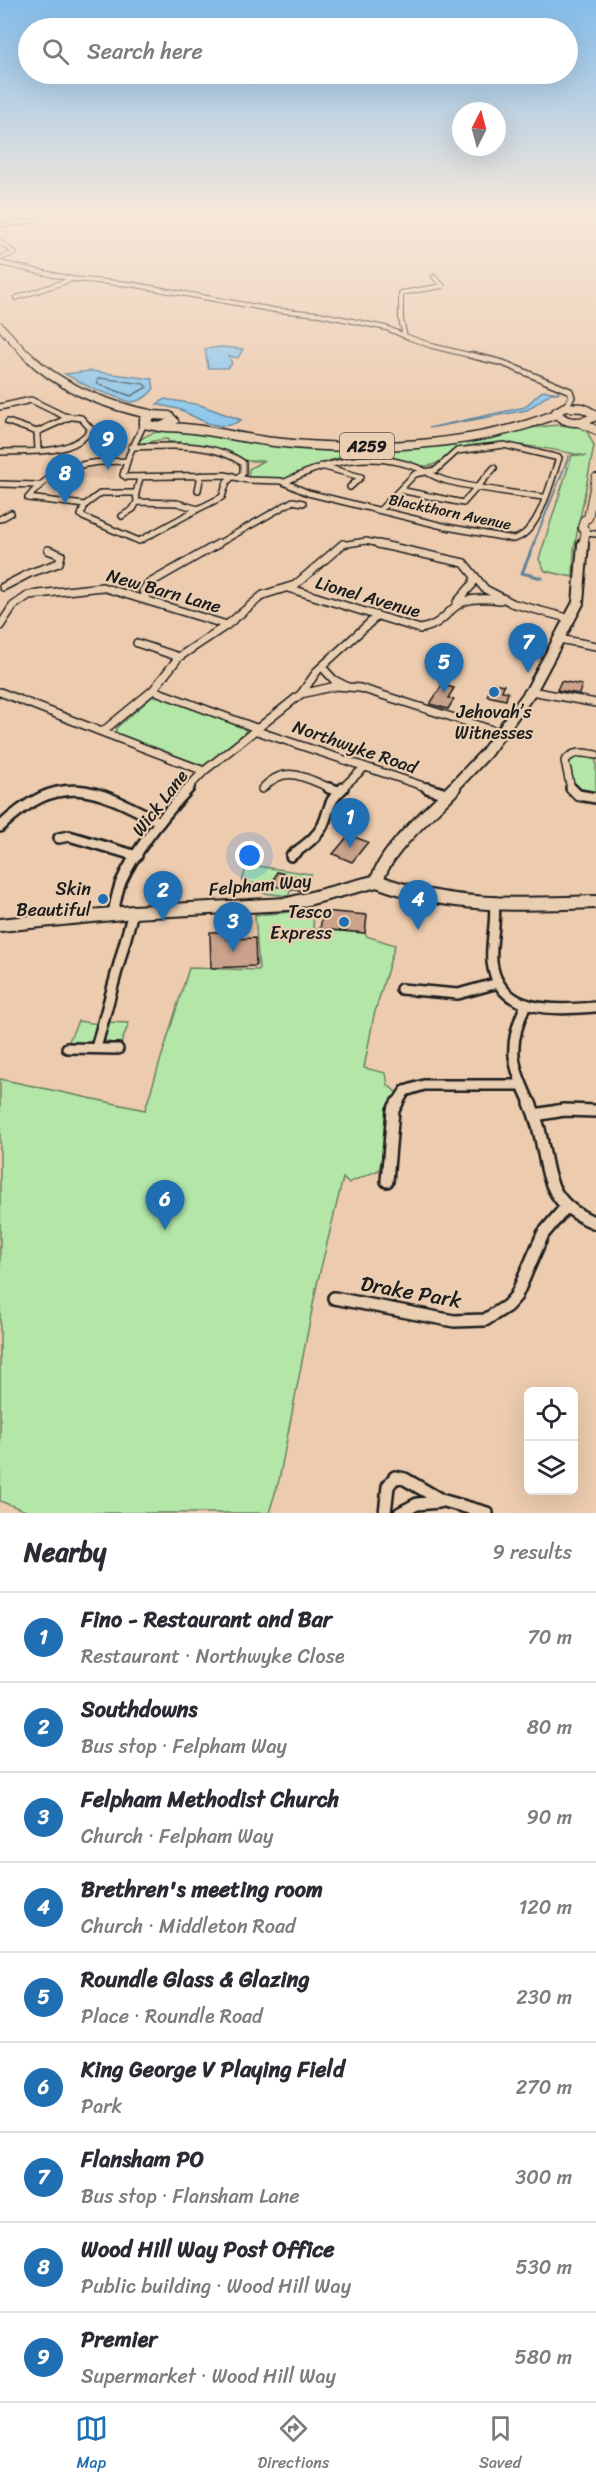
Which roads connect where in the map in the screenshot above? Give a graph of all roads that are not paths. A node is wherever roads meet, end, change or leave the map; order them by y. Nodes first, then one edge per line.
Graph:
1 (67, 281) edge
2 (91, 281) edge
3 (437, 281) edge
4 (16, 298) dead end
5 (0, 326) edge
6 (401, 327) junction
7 (386, 328) junction
8 (405, 336) junction
9 (568, 404) junction
10 (0, 407) edge
11 (131, 411) junction
12 (556, 414) junction
13 (154, 415) junction
14 (595, 415) edge
15 (71, 417) junction
16 (174, 419) junction
17 (8, 422) dead end
18 (573, 422) junction
19 (144, 423) junction
20 (531, 423) junction
21 (162, 427) junction
22 (202, 429) junction
23 (596, 430) edge
24 (37, 432) junction
25 (140, 433) junction
26 (131, 447) junction
27 (38, 450) junction
28 (0, 452) edge
29 (126, 461) junction
30 (321, 466) junction
31 (494, 468) dead end
32 (426, 472) junction
33 (201, 475) junction
34 (236, 477) junction
35 (140, 478) junction
36 (596, 478) edge
37 (285, 482) junction
38 (0, 484) edge
39 (37, 485) junction
40 (350, 487) dead end
41 (478, 487) junction
42 (198, 490) dead end
43 (400, 490) junction
44 (136, 493) junction
45 (543, 497) junction
46 (137, 502) junction
47 (303, 503) dead end
48 (85, 505) junction
49 (198, 508) junction
50 (381, 509) junction
51 (11, 513) dead end
52 (122, 516) dead end
53 (0, 519) edge
54 (589, 533) edge
55 (48, 550) dead end
56 (475, 576) junction
57 (148, 585) junction
58 (2, 587) edge
59 (288, 588) junction
60 (119, 591) junction
61 (7, 595) dead end
62 (146, 600) junction
63 (456, 603) junction
64 (514, 604) junction
65 (376, 617) junction
66 (571, 619) junction
67 (227, 625) junction
68 (0, 626) edge
69 (559, 639) junction
70 (137, 643) dead end
71 (596, 646) edge
72 (180, 657) junction
73 (322, 667) junction
74 (347, 686) junction
75 (153, 690) junction
76 (531, 691) junction
77 (0, 692) edge
78 (302, 694) junction
79 (596, 703) edge
80 (255, 729) junction
81 (102, 732) junction
82 (502, 733) junction
83 (596, 755) edge
84 (365, 767) junction
85 (204, 771) junction
86 (262, 789) dead end
87 (339, 791) junction
88 (446, 794) junction
89 (596, 798) edge
90 (160, 822) junction
91 (0, 827) edge
92 (59, 838) dead end
93 (137, 856) junction
94 (291, 856) dead end
95 (378, 881) junction
96 (494, 902) junction
97 (596, 902) edge
98 (133, 912) junction
99 (113, 914) junction
100 (0, 926) edge
101 (498, 983) junction
102 (401, 989) dead end
103 (525, 1007) junction
104 (596, 1007) edge
105 (67, 1048) dead end
106 (96, 1048) junction
107 (118, 1049) dead end
108 (520, 1084) junction
109 (596, 1111) edge
110 (535, 1115) junction
111 (387, 1181) dead end
112 (565, 1208) junction
113 (596, 1223) edge
114 (334, 1298) dead end
115 (447, 1503) junction
116 (386, 1513) edge
117 (400, 1513) edge
118 (486, 1513) edge

1 - 4 street
2 - 7 street
3 - 6 street
5 - 11 main road
6 - 7 street
6 - 8 street
7 - 8 street
8 - 9 street
9 - 12 main road
9 - 14 main road
10 - 15 street
11 - 13 main road
11 - 19 main road
12 - 18 main road
12 - 20 main road, A259
13 - 16 main road
13 - 19 main road
14 - 18 main road
15 - 24 street
15 - 27 street
16 - 21 main road
16 - 22 main road, A259
17 - 24 street
18 - 20 main road, A259
18 - 23 main road
19 - 21 main road
19 - 25 street
20 - 22 main road, A259
21 - 22 main road, A259
21 - 25 street
24 - 27 street
25 - 26 street
26 - 29 street
26 - 34 street
27 - 28 street
29 - 35 street
29 - 39 street
30 - 32 street, Blackthorn Avenue
30 - 37 street, Blackthorn Avenue
30 - 40 street
31 - 41 street
32 - 41 street
32 - 43 street
32 - 45 street, Blackthorn Avenue
33 - 34 street
33 - 35 street
33 - 42 street
34 - 37 street
34 - 49 street
35 - 44 street
36 - 54 main road
37 - 50 street, Blackthorn Avenue
38 - 39 street
39 - 48 street
41 - 43 street
41 - 45 street
43 - 50 street
44 - 46 street
44 - 48 street
45 - 50 street, Blackthorn Avenue
46 - 49 street
46 - 52 street
47 - 57 street
48 - 49 street
51 - 53 street
54 - 66 main road
55 - 58 street
56 - 59 street
56 - 63 street
56 - 64 street
57 - 60 street
57 - 62 street
58 - 61 street
59 - 65 street, Lionel Avenue
59 - 67 street
60 - 62 street, New Barn Lane
60 - 68 street, New Barn Lane
62 - 67 street, New Barn Lane
63 - 64 street
63 - 65 street, Lionel Avenue
64 - 66 street
65 - 73 street
66 - 69 main road
67 - 72 street
69 - 71 street
69 - 76 main road
70 - 72 street
72 - 75 street
73 - 74 street
73 - 78 street
74 - 78 street
74 - 82 street
75 - 80 street, Northwyke Road
75 - 81 street
76 - 79 street
76 - 82 main road
77 - 81 street
78 - 80 street, Wick Lane
80 - 84 street, Northwyke Road
80 - 85 street, Wick Lane
81 - 85 street
82 - 88 main road
83 - 89 street
84 - 87 street
84 - 88 street, Northwyke Road
85 - 90 street, Wick Lane
86 - 87 street
87 - 94 street
88 - 95 main road
90 - 91 street
90 - 93 street, Wick Lane
92 - 93 street
93 - 99 street, Wick Lane
95 - 96 main road
95 - 98 main road, Felpham Way
96 - 97 main road
96 - 101 street
98 - 99 main road, Felpham Way
98 - 106 street
99 - 100 main road, Felpham Way
101 - 102 street
101 - 103 street
103 - 104 street
103 - 108 street
105 - 106 street
106 - 107 street
108 - 110 street
108 - 111 street
109 - 110 street
110 - 112 street
112 - 113 street
112 - 114 street, Drake Park
115 - 116 street
115 - 117 street
115 - 118 street

